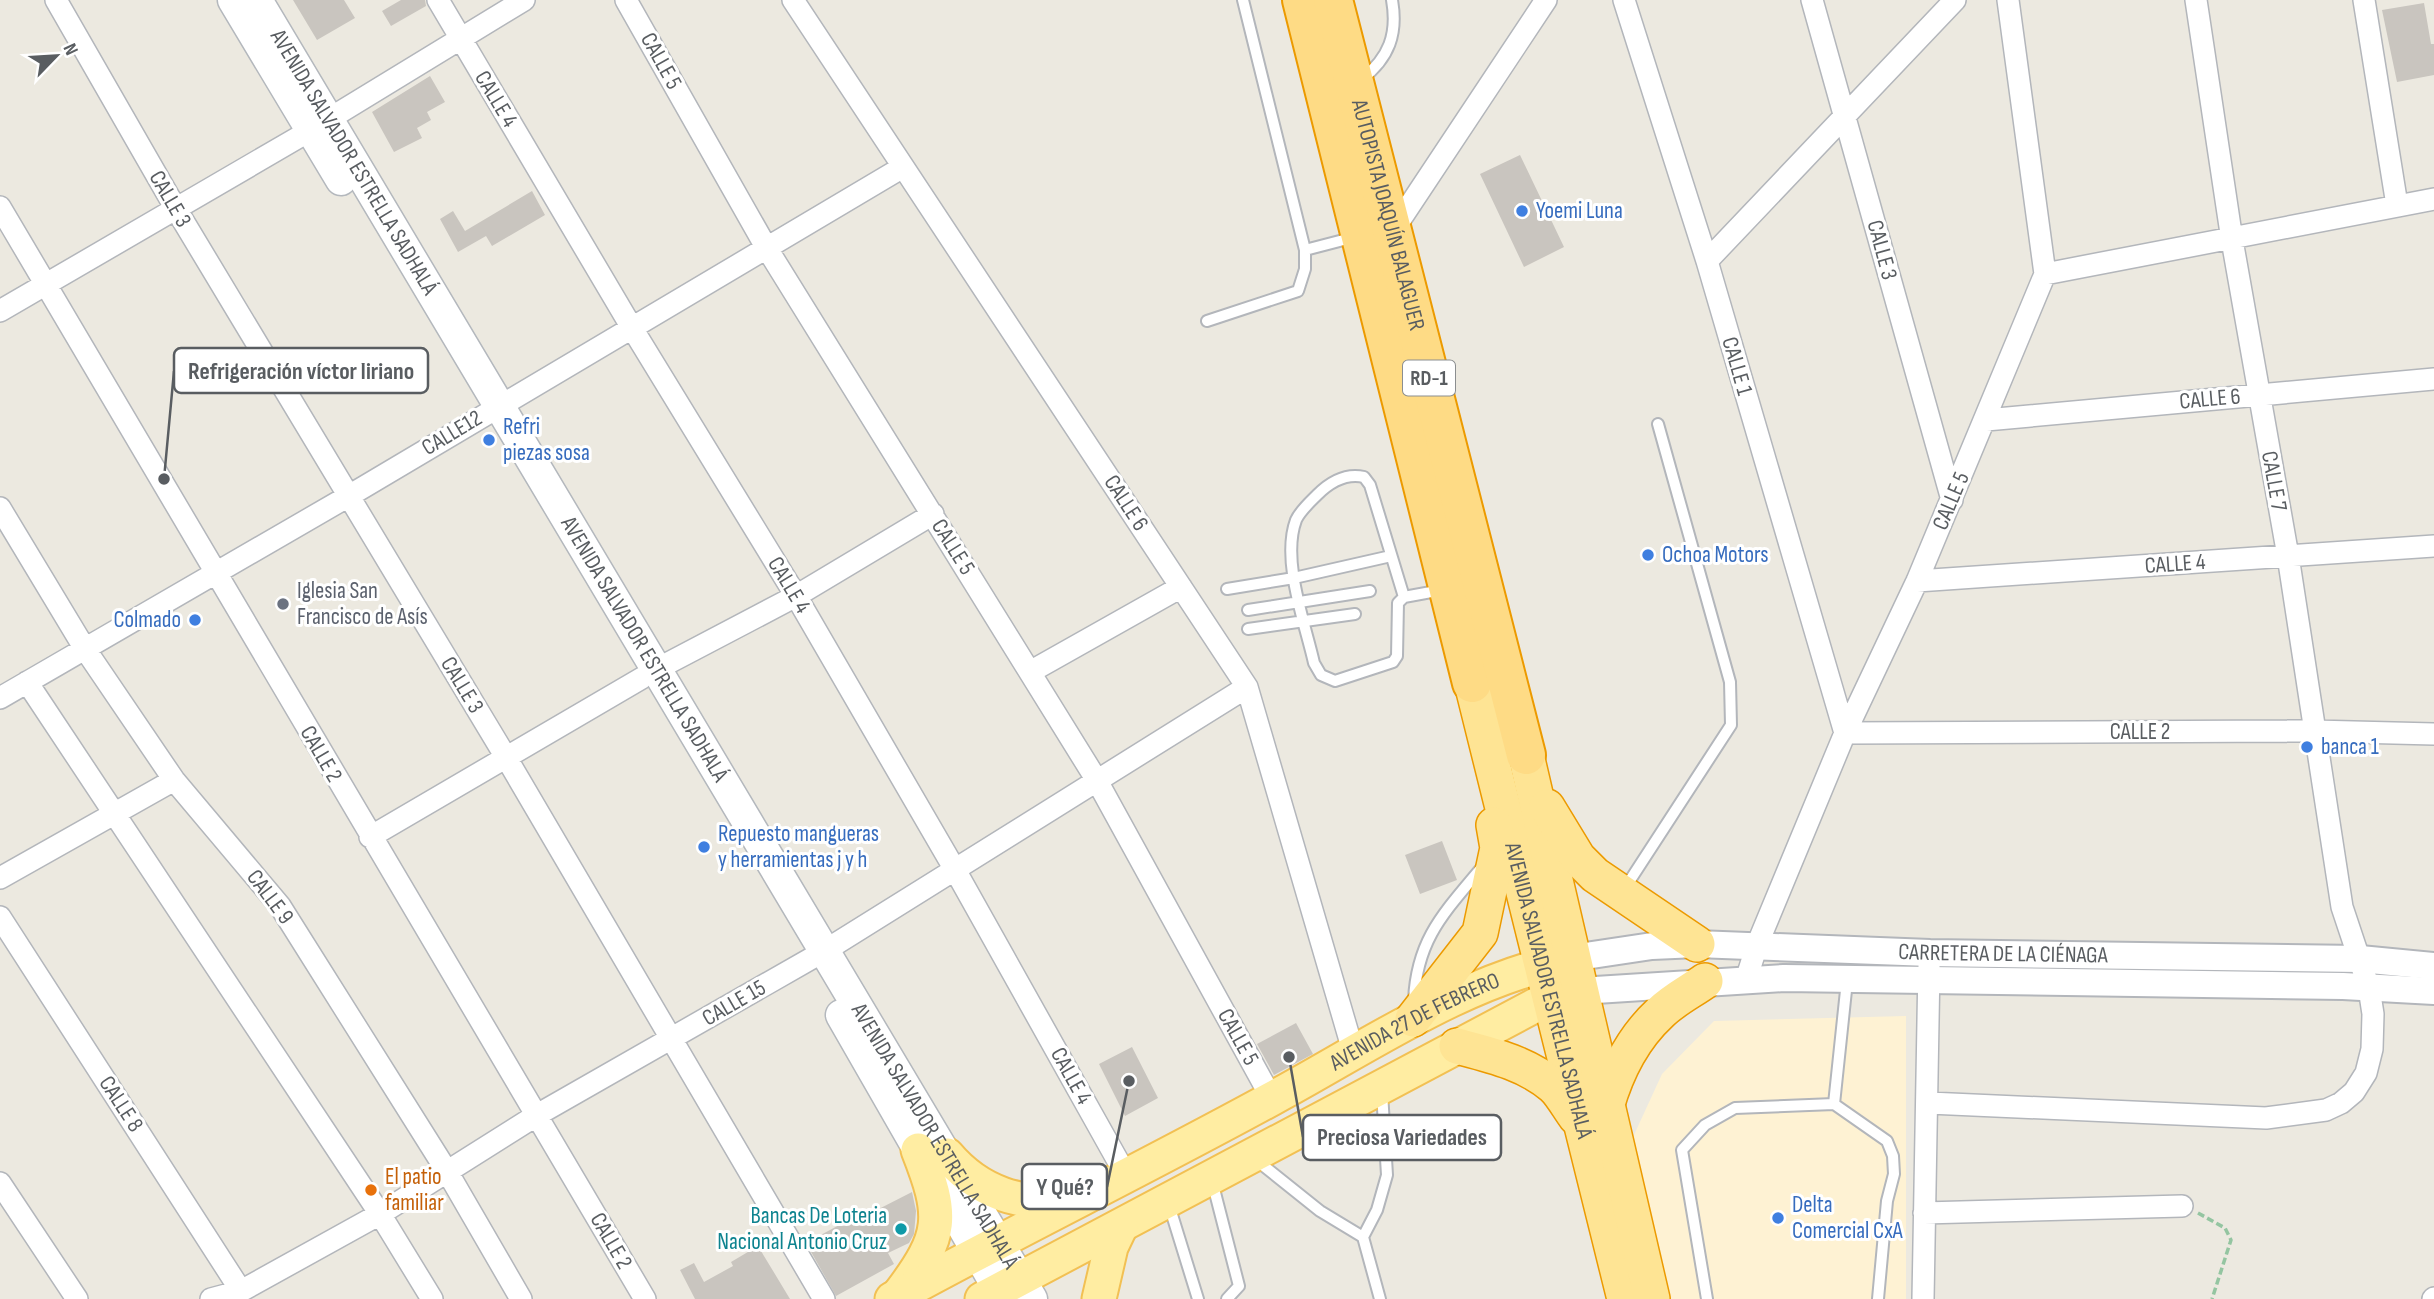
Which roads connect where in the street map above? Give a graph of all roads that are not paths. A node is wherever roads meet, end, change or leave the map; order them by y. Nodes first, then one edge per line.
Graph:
1 (56, 0) edge
2 (233, 0) edge
3 (257, 0) edge
4 (438, 0) edge
5 (524, 0) edge
6 (626, 0) edge
7 (793, 0) edge
8 (1243, 0) edge
9 (1302, 0) edge
10 (1333, 0) edge
11 (1392, 0) edge
12 (1546, 0) edge
13 (1624, 0) edge
14 (1812, 0) edge
15 (1955, 0) edge
16 (2008, 0) edge
17 (2196, 0) edge
18 (2364, 0) edge
19 (461, 39) junction
20 (1354, 85) junction
21 (1846, 117) junction
22 (320, 124) junction
23 (903, 167) junction
24 (2434, 199) edge
25 (2397, 205) junction
26 (0, 207) edge
27 (176, 209) junction
28 (1376, 233) junction
29 (2232, 240) junction
30 (766, 247) junction
31 (1305, 250) junction
32 (1707, 261) junction
33 (2045, 274) junction
34 (46, 283) junction
35 (0, 311) edge
36 (1207, 321) dead end
37 (632, 328) junction
38 (2434, 379) edge
39 (2259, 394) junction
40 (491, 410) junction
41 (1986, 420) junction
42 (1658, 424) dead end
43 (347, 497) junction
44 (1952, 500) junction
45 (0, 508) edge
46 (933, 514) junction
47 (2434, 546) edge
48 (1391, 556) junction
49 (2288, 556) junction
50 (218, 573) junction
51 (1294, 579) junction
52 (1917, 581) junction
53 (1181, 587) junction
54 (1449, 588) junction
55 (1227, 589) dead end
56 (1370, 591) dead end
57 (796, 596) junction
58 (1404, 597) junction
59 (1301, 603) junction
60 (1248, 610) dead end
61 (1355, 614) dead end
62 (1305, 621) junction
63 (1248, 629) dead end
64 (85, 649) junction
65 (1030, 672) junction
66 (649, 673) junction
67 (27, 682) junction
68 (1472, 683) junction
69 (1247, 687) junction
70 (0, 698) edge
71 (2314, 732) junction
72 (1845, 733) junction
73 (2434, 734) edge
74 (1526, 755) junction
75 (507, 759) junction
76 (1096, 779) junction
77 (174, 780) junction
78 (113, 813) junction
79 (370, 837) junction
80 (954, 868) junction
81 (0, 878) edge
82 (1620, 895) junction
83 (0, 917) edge
84 (1697, 944) junction
85 (1757, 945) junction
86 (1930, 953) junction
87 (818, 955) junction
88 (2360, 959) junction
89 (2434, 966) edge
90 (1560, 978) junction
91 (1746, 980) junction
92 (1705, 981) junction
93 (1847, 981) junction
94 (1928, 981) junction
95 (2369, 988) junction
96 (2434, 990) edge
97 (1413, 1019) junction
98 (672, 1040) junction
99 (1457, 1046) junction
100 (1354, 1054) junction
101 (1381, 1089) junction
102 (1272, 1099) junction
103 (1929, 1103) junction
104 (1834, 1104) junction
105 (537, 1115) junction
106 (1594, 1117) junction
107 (933, 1153) junction
108 (1253, 1157) junction
109 (448, 1173) junction
110 (1127, 1177) junction
111 (1211, 1179) junction
112 (0, 1183) edge
113 (1079, 1200) junction
114 (1168, 1202) junction
115 (2191, 1210) road end
116 (1924, 1213) junction
117 (380, 1214) junction
118 (1121, 1226) junction
119 (1363, 1237) junction
120 (989, 1248) junction
121 (241, 1291) junction
122 (1008, 1293) edge
123 (895, 1297) edge
124 (77, 1299) edge
125 (211, 1299) edge
126 (432, 1299) edge
127 (521, 1299) edge
128 (645, 1299) edge
129 (824, 1299) edge
130 (1099, 1299) edge
131 (1198, 1299) edge
132 (1227, 1299) edge
133 (1380, 1299) edge
134 (1625, 1299) edge
135 (1652, 1299) edge
136 (1707, 1299) edge
137 (1878, 1299) edge
138 (1923, 1299) edge

1 - 27 street, CALLE 3
2 - 22 main road, AVENIDA SALVADOR ESTRELLA SADHALÁ
3 - 22 main road, AVENIDA SALVADOR ESTRELLA SADHALÁ
4 - 19 street, CALLE 4
5 - 19 street
6 - 30 street, CALLE 5
7 - 23 street, CALLE 6
8 - 31 lane
9 - 28 highway, AUTOPISTA JOAQUÍN BALAGUER / RD-1
10 - 20 highway, AUTOPISTA JOAQUÍN BALAGUER / RD-1
11 - 20 lane
12 - 28 street
13 - 32 street, CALLE 1
14 - 21 street, CALLE 3
15 - 21 street
16 - 33 street, CALLE 5
17 - 29 street, CALLE 7
18 - 25 street
19 - 22 street
19 - 37 street, CALLE 4
20 - 28 highway, AUTOPISTA JOAQUÍN BALAGUER / RD-1
21 - 32 street
21 - 44 street, CALLE 3
22 - 27 street
22 - 40 main road, AVENIDA SALVADOR ESTRELLA SADHALÁ
23 - 30 street, CALLE12
23 - 53 street, CALLE 6
24 - 25 street
25 - 29 street
26 - 34 street, CALLE 2
27 - 34 street
27 - 43 street, CALLE 3
28 - 31 lane
28 - 54 highway, AUTOPISTA JOAQUÍN BALAGUER / RD-1
28 - 74 highway, AUTOPISTA JOAQUÍN BALAGUER / RD-1
29 - 33 street
29 - 39 street, CALLE 7
30 - 37 street, CALLE12
30 - 46 street, CALLE 5
31 - 36 lane
32 - 72 street, CALLE 1
33 - 41 street, CALLE 5
34 - 35 street
34 - 50 street, CALLE 2
37 - 40 street, CALLE12
37 - 57 street, CALLE 4
38 - 39 street, CALLE 6
39 - 41 street, CALLE 6
39 - 49 street, CALLE 7
40 - 43 street, CALLE12
40 - 66 main road, AVENIDA SALVADOR ESTRELLA SADHALÁ
41 - 44 street, CALLE 5
42 - 82 lane
43 - 50 street, CALLE12
43 - 75 street, CALLE 3
44 - 52 street, CALLE 5
45 - 64 street, CALLE 9
46 - 57 street
46 - 65 street, CALLE 5
47 - 49 street, CALLE 4
48 - 51 lane
48 - 51 lane
48 - 58 lane
49 - 52 street, CALLE 4
49 - 71 street, CALLE 7
50 - 64 street, CALLE12
50 - 79 street, CALLE 2
51 - 55 lane
51 - 59 lane
52 - 72 street, CALLE 5
53 - 65 street
53 - 69 street, CALLE 6
54 - 58 lane
54 - 68 highway, AUTOPISTA JOAQUÍN BALAGUER / RD-1
56 - 59 lane
57 - 66 street
57 - 80 street, CALLE 4
58 - 62 lane
59 - 60 lane
59 - 62 lane
61 - 62 lane
62 - 63 lane
64 - 67 street, CALLE12
64 - 77 street, CALLE 9
65 - 76 street, CALLE 5
66 - 75 street
66 - 87 main road, AVENIDA SALVADOR ESTRELLA SADHALÁ
67 - 70 street, CALLE12
67 - 78 street
68 - 90 highway, AVENIDA SALVADOR ESTRELLA SADHALÁ
68 - 97 highway
69 - 76 street, CALLE 15
69 - 100 street, CALLE 6
71 - 72 street, CALLE 2
71 - 73 street, CALLE 2
71 - 88 street, CALLE 7
72 - 85 street, CALLE 5
74 - 82 highway
74 - 90 highway, AVENIDA SALVADOR ESTRELLA SADHALÁ
75 - 79 street
75 - 98 street, CALLE 3
76 - 80 street, CALLE 15
76 - 102 street, CALLE 5
77 - 78 street
77 - 109 street, CALLE 9
78 - 81 street
78 - 117 street
79 - 105 street, CALLE 2
80 - 87 street, CALLE 15
80 - 110 street, CALLE 4
82 - 84 highway
83 - 121 street, CALLE 8
84 - 85 street, CARRETERA DE LA CIÉNAGA
84 - 90 street, CARRETERA DE LA CIÉNAGA
85 - 86 street, CARRETERA DE LA CIÉNAGA
85 - 91 street, CALLE 5
86 - 88 street, CARRETERA DE LA CIÉNAGA
86 - 94 street
87 - 98 street, CALLE 15
87 - 107 main road, AVENIDA SALVADOR ESTRELLA SADHALÁ
88 - 89 street, CARRETERA DE LA CIÉNAGA
88 - 95 street, CALLE 7
90 - 92 street, CARRETERA DE LA CIÉNAGA
90 - 97 main road, AVENIDA 27 DE FEBRERO
90 - 99 main road, AVENIDA 27 DE FEBRERO
90 - 106 highway, AVENIDA SALVADOR ESTRELLA SADHALÁ
91 - 92 street, CARRETERA DE LA CIÉNAGA
91 - 93 street, CARRETERA DE LA CIÉNAGA
92 - 106 highway
93 - 94 street, CARRETERA DE LA CIÉNAGA
93 - 104 lane
94 - 95 street, CARRETERA DE LA CIÉNAGA
94 - 103 street
95 - 96 street, CARRETERA DE LA CIÉNAGA
95 - 103 street, CALLE 7
97 - 100 main road, AVENIDA 27 DE FEBRERO
98 - 105 street, CALLE 15
98 - 129 street, CALLE 3
99 - 101 main road, AVENIDA 27 DE FEBRERO
99 - 106 highway
100 - 102 main road, AVENIDA 27 DE FEBRERO
101 - 108 main road, AVENIDA 27 DE FEBRERO
101 - 119 lane
102 - 110 main road, AVENIDA 27 DE FEBRERO
103 - 116 street
104 - 136 lane
104 - 137 lane
105 - 109 street, CALLE 15
105 - 128 street, CALLE 2
106 - 134 highway, AVENIDA SALVADOR ESTRELLA SADHALÁ
106 - 135 highway, AVENIDA SALVADOR ESTRELLA SADHALÁ
107 - 113 main road
107 - 120 main road, AVENIDA SALVADOR ESTRELLA SADHALÁ
107 - 123 main road
108 - 111 main road, AVENIDA 27 DE FEBRERO
108 - 119 lane
109 - 117 street, CALLE 15
109 - 127 street, CALLE 9
110 - 113 main road, AVENIDA 27 DE FEBRERO
111 - 114 main road, AVENIDA 27 DE FEBRERO
111 - 132 lane
112 - 124 street
113 - 120 main road, AVENIDA 27 DE FEBRERO
114 - 118 main road, AVENIDA 27 DE FEBRERO
114 - 131 lane
115 - 116 street
116 - 138 street
117 - 121 street, CALLE 15
117 - 126 street
118 - 122 main road, AVENIDA 27 DE FEBRERO
118 - 130 main road
119 - 133 lane
120 - 122 main road, AVENIDA SALVADOR ESTRELLA SADHALÁ
120 - 123 main road, AVENIDA 27 DE FEBRERO
121 - 125 street, CALLE 15

